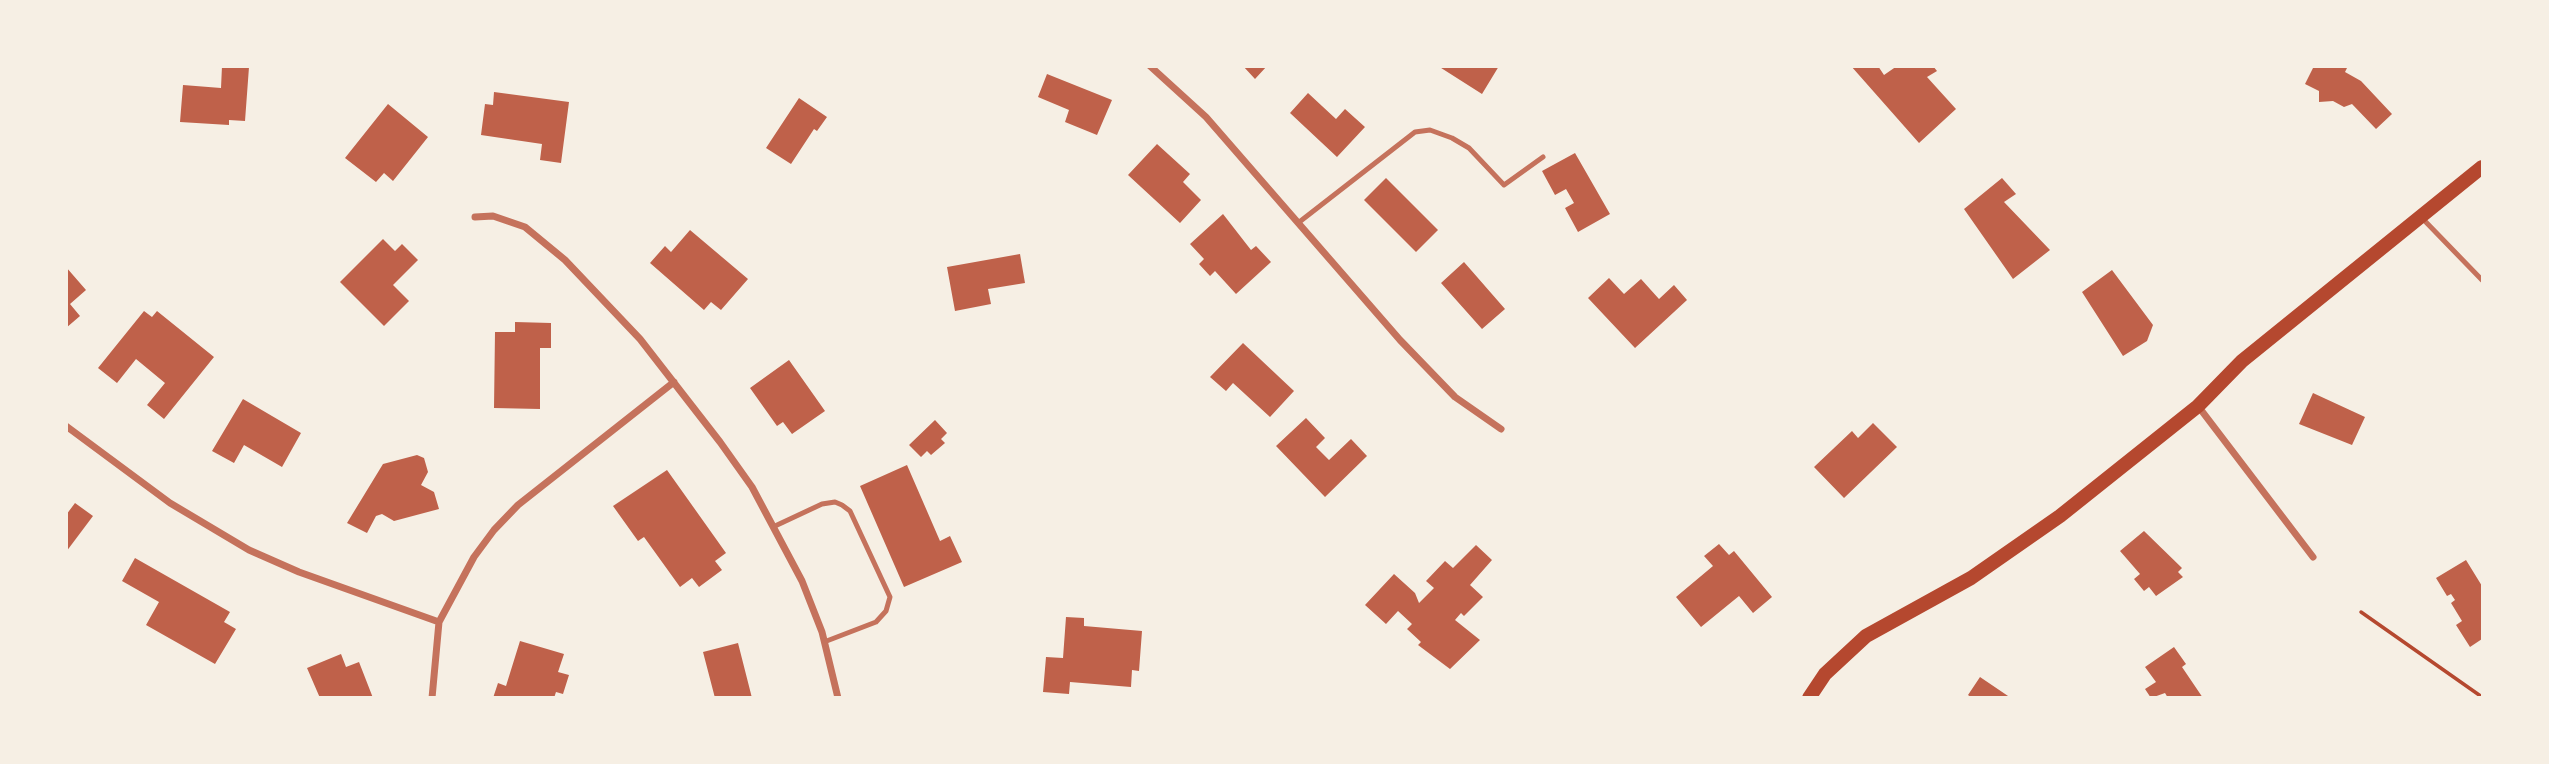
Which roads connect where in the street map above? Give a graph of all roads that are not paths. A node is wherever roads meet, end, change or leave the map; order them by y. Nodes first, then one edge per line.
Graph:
1 (1150, 66) edge
2 (1544, 157) dead end
3 (2483, 167) edge
4 (2421, 216) junction
5 (475, 217) dead end
6 (1298, 223) junction
7 (2483, 279) edge
8 (674, 382) junction
9 (2198, 406) junction
10 (66, 426) edge
11 (1501, 429) dead end
12 (775, 527) junction
13 (2313, 557) dead end
14 (439, 622) junction
15 (824, 642) junction
16 (432, 698) edge
17 (838, 698) edge
18 (1809, 698) edge

1 - 6 street
2 - 6 lane
3 - 4 main road
4 - 7 lane
4 - 9 main road
5 - 8 street
6 - 11 street
8 - 12 street
8 - 14 street
9 - 13 street
9 - 18 main road
10 - 14 street
12 - 15 street
12 - 15 lane
14 - 16 street
15 - 17 street

